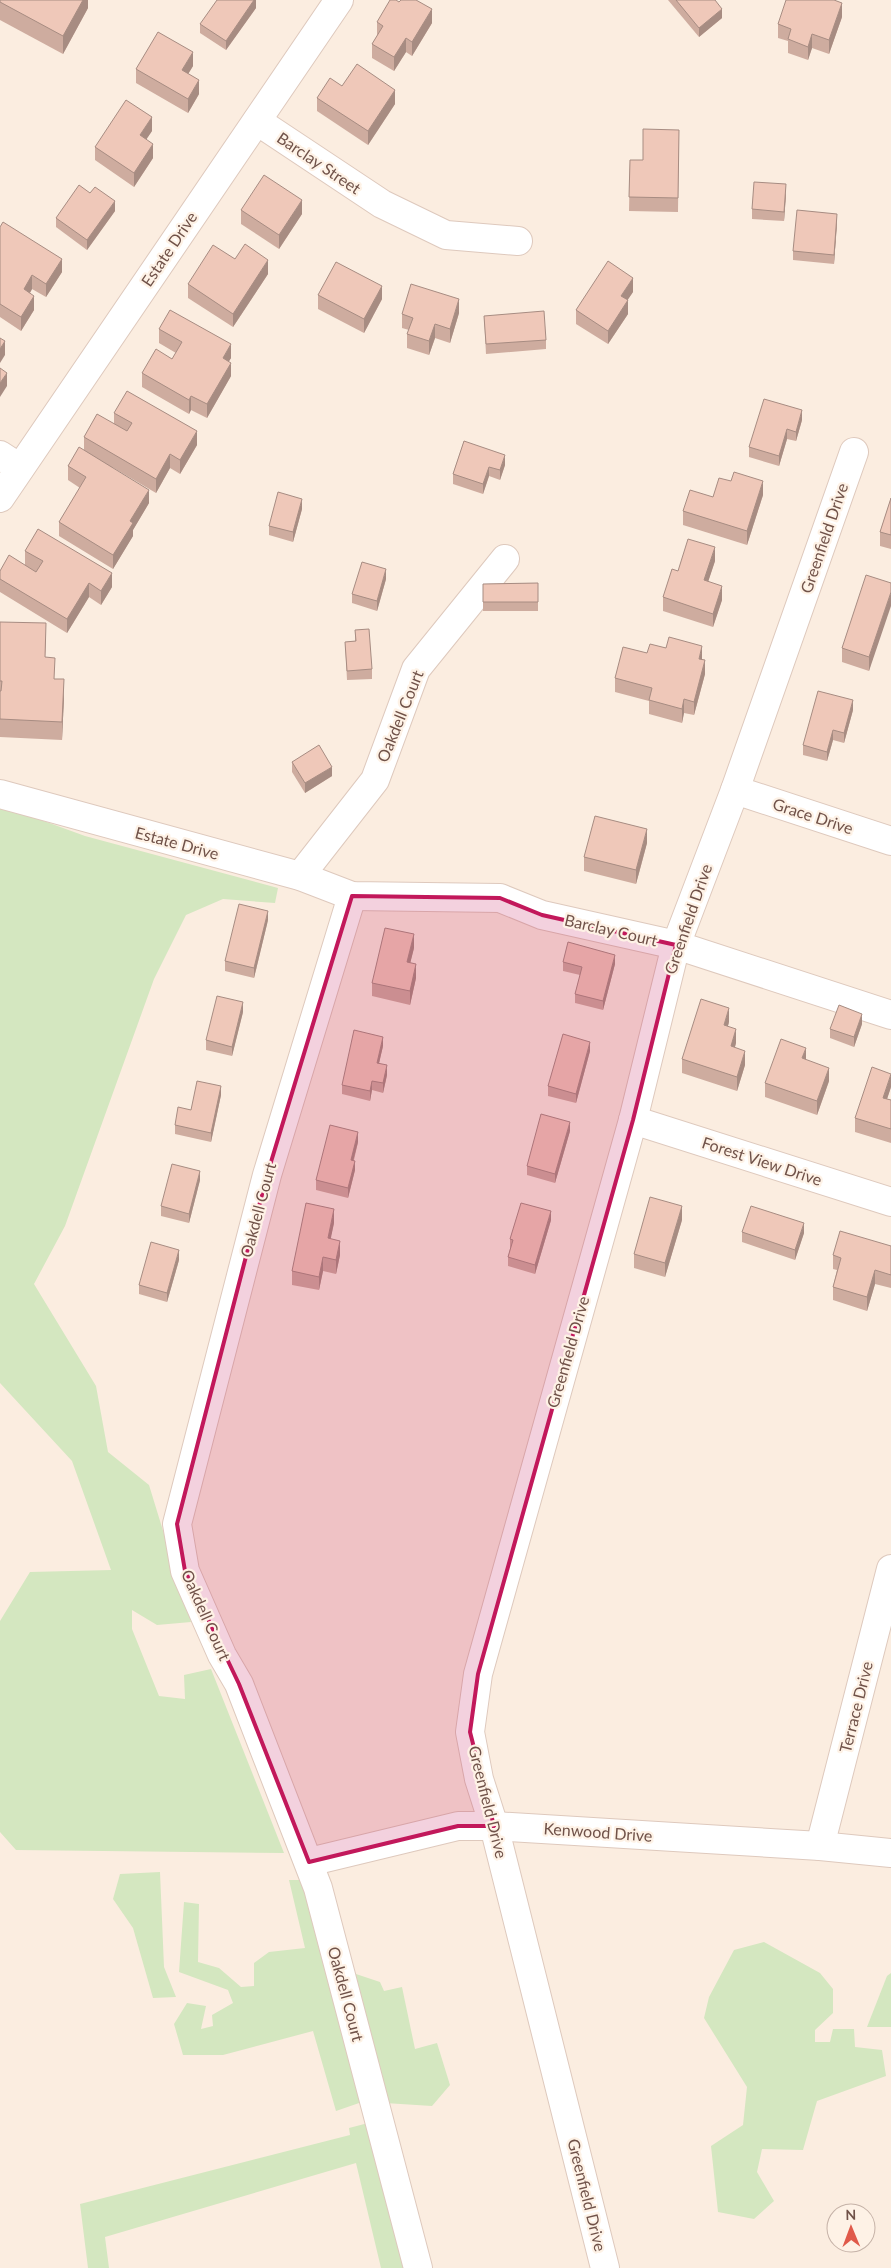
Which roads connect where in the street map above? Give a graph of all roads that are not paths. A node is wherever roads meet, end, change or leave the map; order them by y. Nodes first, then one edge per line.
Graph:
1 (339, 0) edge
2 (257, 121) junction
3 (518, 241) dead end
4 (854, 452) dead end
5 (10, 461) edge
6 (0, 498) edge
7 (505, 559) dead end
8 (735, 790) junction
9 (0, 794) edge
10 (891, 841) edge
11 (300, 876) junction
12 (352, 896) junction
13 (676, 945) junction
14 (891, 1015) edge
15 (633, 1120) junction
16 (891, 1202) edge
17 (891, 1569) edge
18 (494, 1826) junction
19 (820, 1846) junction
20 (891, 1854) edge
21 (309, 1862) junction
22 (418, 2268) edge
23 (605, 2268) edge

1 - 2 street, Estate Drive
2 - 3 street, Barclay Street
2 - 5 street, Estate Drive
4 - 8 street, Greenfield Drive
5 - 6 street, Estate Drive
7 - 11 street, Oakdell Court
8 - 10 street, Grace Drive
8 - 13 street, Greenfield Drive
9 - 11 street, Estate Drive
11 - 12 street, Estate Drive
12 - 13 street, Barclay Court
12 - 21 street, Oakdell Court
13 - 14 street, Barclay Court
13 - 15 street, Greenfield Drive
15 - 16 street, Forest View Drive
15 - 18 street, Greenfield Drive
17 - 19 street, Terrace Drive
18 - 19 street, Kenwood Drive
18 - 21 street, Kenwood Drive
18 - 23 street, Greenfield Drive
19 - 20 street, Kenwood Drive
21 - 22 street, Oakdell Court

